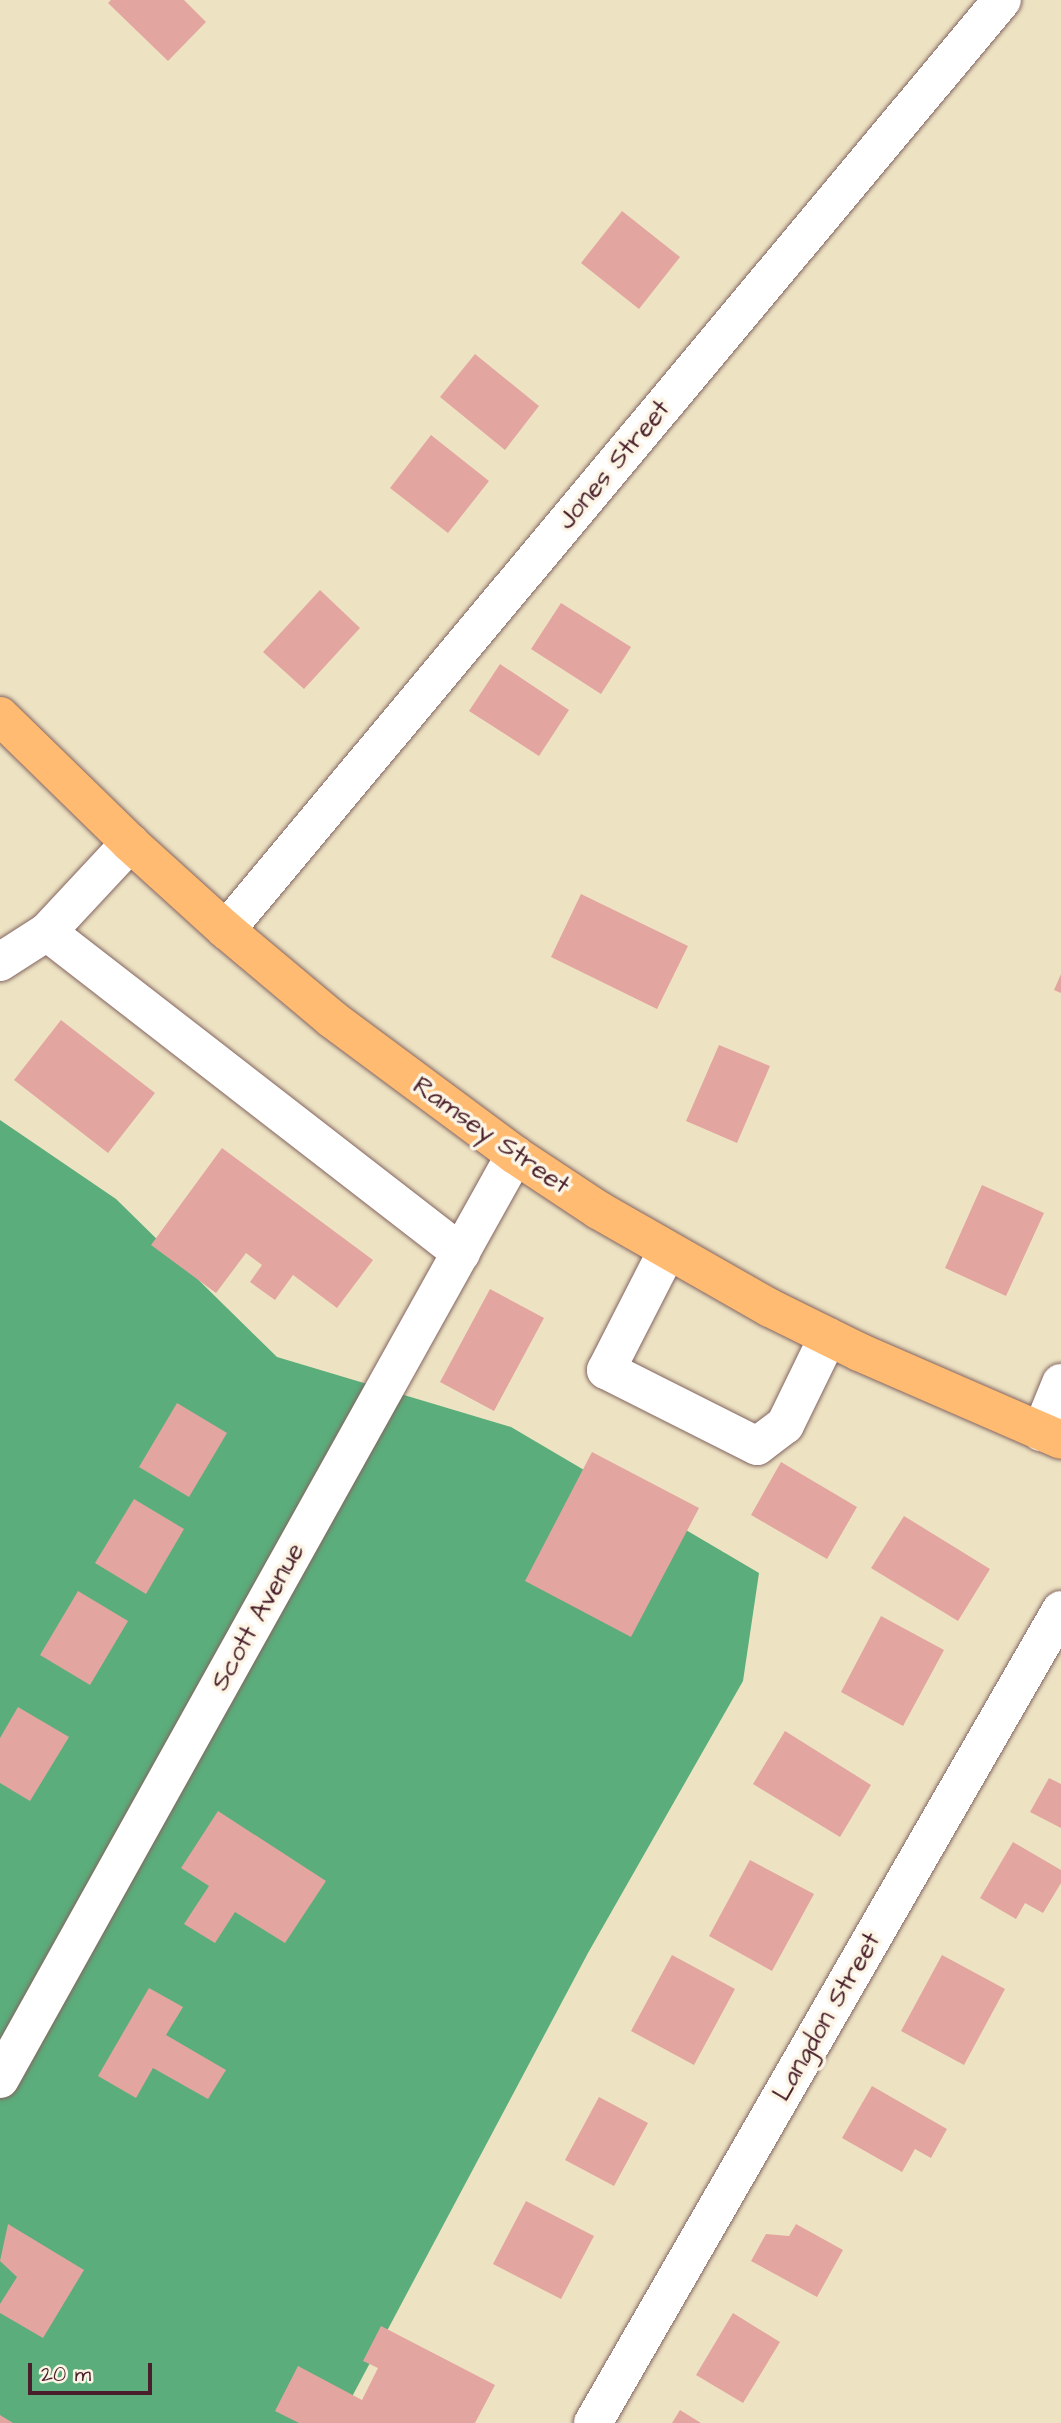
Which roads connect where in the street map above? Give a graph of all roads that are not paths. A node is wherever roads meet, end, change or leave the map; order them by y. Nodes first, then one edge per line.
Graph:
1 (1002, 0) edge
2 (2, 722) edge
3 (130, 843) junction
4 (226, 930) junction
5 (47, 932) junction
6 (0, 962) edge
7 (515, 1155) junction
8 (667, 1251) junction
9 (461, 1253) junction
10 (828, 1337) junction
11 (1061, 1383) edge
12 (1051, 1436) edge
13 (1061, 1610) edge
14 (0, 2079) edge
15 (593, 2423) edge

1 - 4 street, Jones Street
2 - 3 main road, Ramsey Street
3 - 4 main road, Ramsey Street
3 - 5 street
4 - 7 main road, Ramsey Street
5 - 6 street
5 - 9 street
7 - 8 main road, Ramsey Street
7 - 9 street, Scott Avenue
8 - 10 main road, Ramsey Street
8 - 10 street
9 - 14 street, Scott Avenue
10 - 12 main road, Ramsey Street
11 - 12 street
13 - 15 street, Langdon Street

